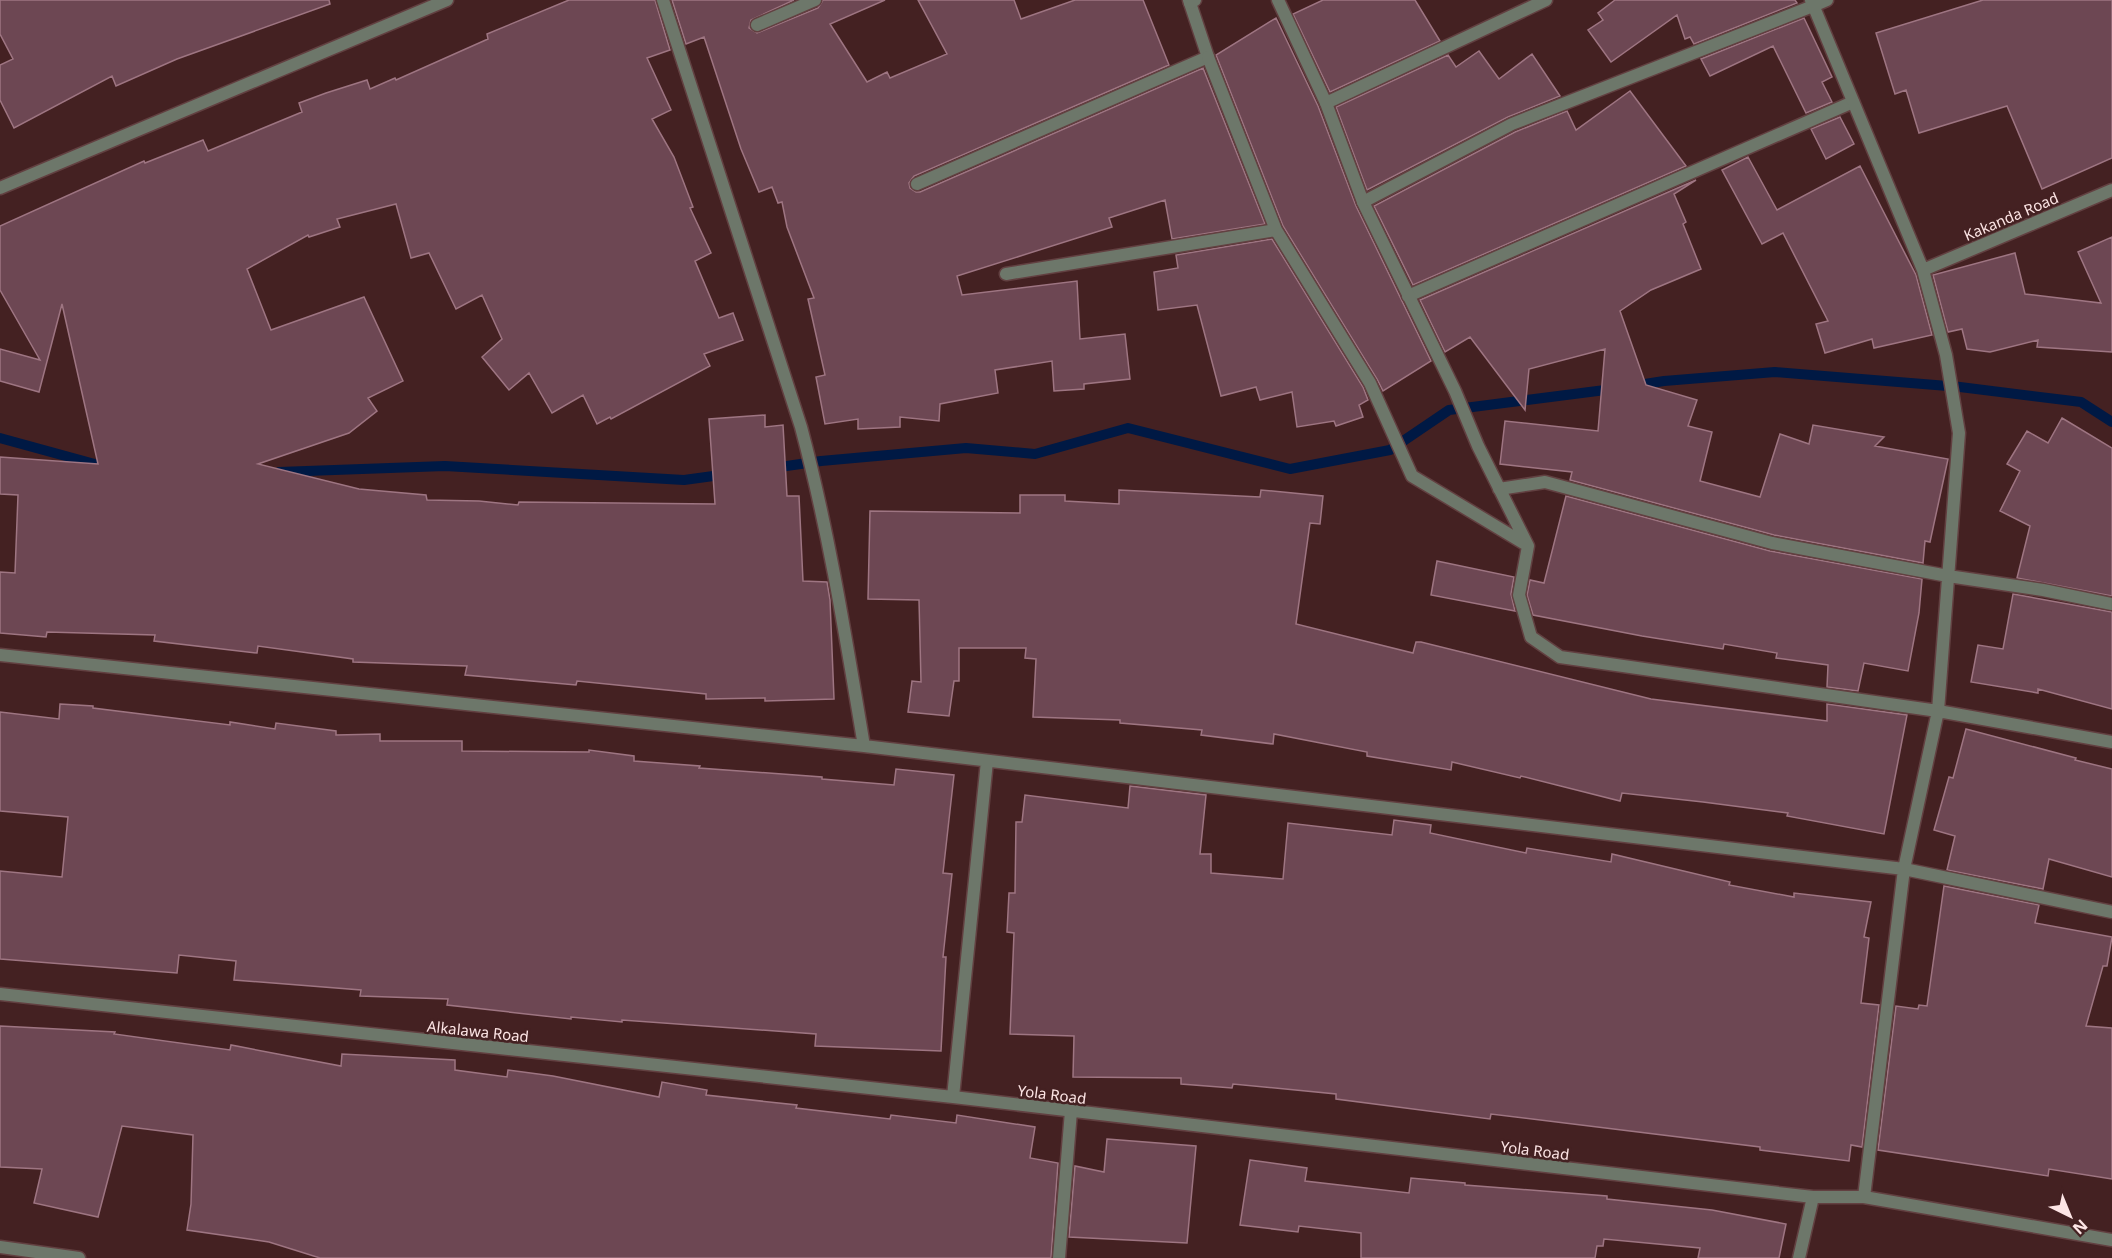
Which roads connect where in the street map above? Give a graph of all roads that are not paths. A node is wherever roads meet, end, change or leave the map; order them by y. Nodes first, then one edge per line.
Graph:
1 (447, 0) edge
2 (663, 0) edge
3 (814, 0) edge
4 (1278, 0) edge
5 (1546, 0) edge
6 (1827, 0) edge
7 (1191, 1) edge
8 (1812, 3) edge
9 (757, 25) dead end
10 (1208, 57) junction
11 (1853, 102) junction
12 (1326, 103) junction
13 (917, 184) dead end
14 (0, 188) edge
15 (2112, 189) edge
16 (1363, 202) junction
17 (1276, 230) junction
18 (1923, 270) junction
19 (1005, 274) dead end
20 (1408, 296) junction
21 (1499, 489) junction
22 (1528, 546) junction
23 (1948, 576) junction
24 (2112, 604) edge
25 (0, 655) edge
26 (1938, 711) junction
27 (2112, 742) edge
28 (864, 746) junction
29 (987, 761) junction
30 (1905, 868) junction
31 (2112, 912) edge
32 (0, 993) edge
33 (953, 1097) junction
34 (1071, 1111) junction
35 (1813, 1197) junction
36 (1864, 1197) junction
37 (2112, 1240) edge
38 (0, 1247) edge
39 (79, 1258) edge
40 (1059, 1258) edge
41 (1799, 1258) edge

1 - 14 street
2 - 28 street
3 - 9 street
4 - 12 street
5 - 12 street
6 - 8 street
7 - 10 street
8 - 11 street
8 - 16 street
10 - 13 street
10 - 17 street
11 - 18 street
11 - 20 street
12 - 16 street
15 - 18 street, Kakanda Road
16 - 20 street
17 - 19 street
17 - 22 street
18 - 23 street
20 - 21 street
21 - 22 street
21 - 23 street
22 - 26 street
23 - 24 street
23 - 26 street
25 - 28 street
26 - 27 street
26 - 30 street
28 - 29 street
29 - 30 street
29 - 33 street
30 - 31 street
30 - 36 street
32 - 33 street, Alkalawa Road
33 - 34 street, Yola Road
34 - 35 street, Yola Road
34 - 40 street
35 - 36 street, Yola Road
35 - 41 street
36 - 37 street, Yola Road
38 - 39 street

